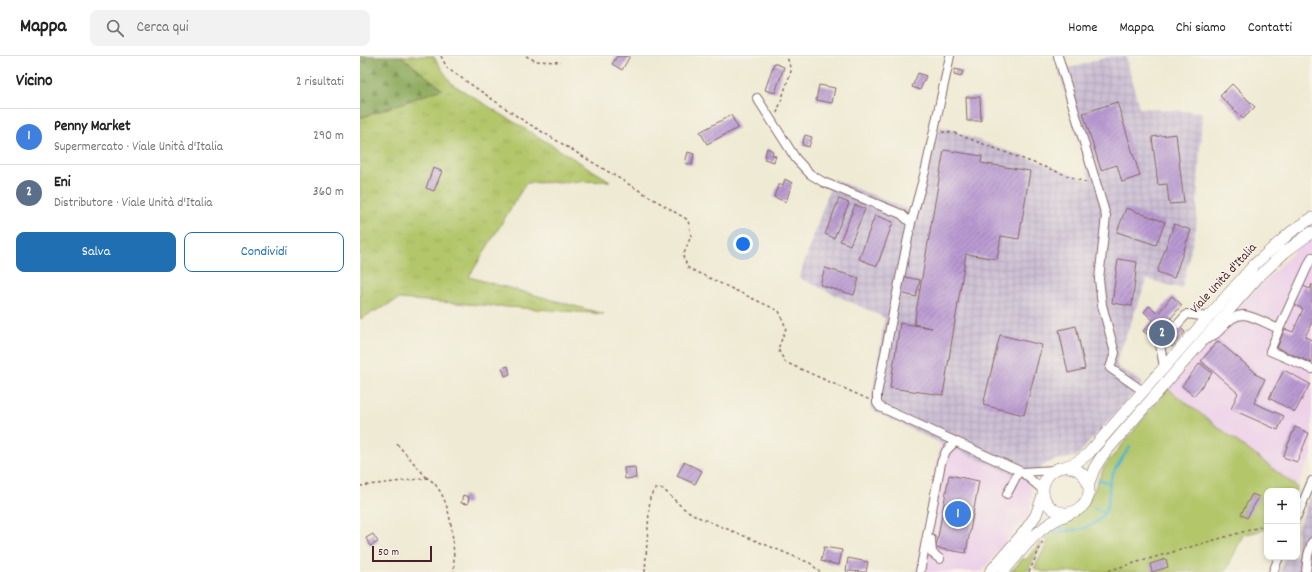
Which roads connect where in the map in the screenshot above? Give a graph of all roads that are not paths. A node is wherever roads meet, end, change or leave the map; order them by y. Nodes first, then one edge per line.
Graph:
1 (950, 56) edge
2 (1058, 56) edge
3 (758, 98) dead end
4 (1312, 218) edge
5 (911, 223) junction
6 (1312, 232) edge
7 (1312, 257) edge
8 (1208, 317) junction
9 (1177, 325) tunnel mouth
10 (1279, 329) junction
11 (1164, 340) tunnel mouth
12 (1202, 340) junction
13 (1164, 367) junction
14 (1312, 369) edge
15 (1143, 391) junction
16 (955, 442) junction
17 (1060, 468) junction
18 (1021, 472) junction
19 (1312, 481) edge
20 (1089, 483) junction
21 (1043, 492) junction
22 (1006, 494) dead end
23 (1300, 509) edge
24 (1072, 513) junction
25 (927, 536) junction
26 (1312, 542) edge
27 (940, 559) dead end
28 (1278, 560) edge
29 (920, 572) edge
30 (990, 572) edge
31 (1003, 572) edge
32 (1273, 572) edge
33 (1306, 572) edge

1 - 5 street
2 - 15 street
3 - 5 street
4 - 8 main road, Viale Unità d'Italia
5 - 16 street
6 - 12 main road, Viale Unità d'Italia
7 - 10 street
8 - 9 street
8 - 13 main road, Viale Unità d'Italia
10 - 12 street
10 - 14 street
11 - 13 street
12 - 20 main road, Viale Unità d'Italia
13 - 15 main road, Viale Unità d'Italia
15 - 17 main road, Viale Unità d'Italia
16 - 18 street
16 - 25 street
17 - 18 street
17 - 20 main road
17 - 21 main road, Viale Unità d'Italia
18 - 21 street
18 - 22 street
19 - 23 street
20 - 24 main road, Viale Unità d'Italia
21 - 24 main road
21 - 30 main road, Viale Unità d'Italia
24 - 31 main road, Viale Unità d'Italia
25 - 27 street
25 - 29 street
26 - 33 street
28 - 32 street

